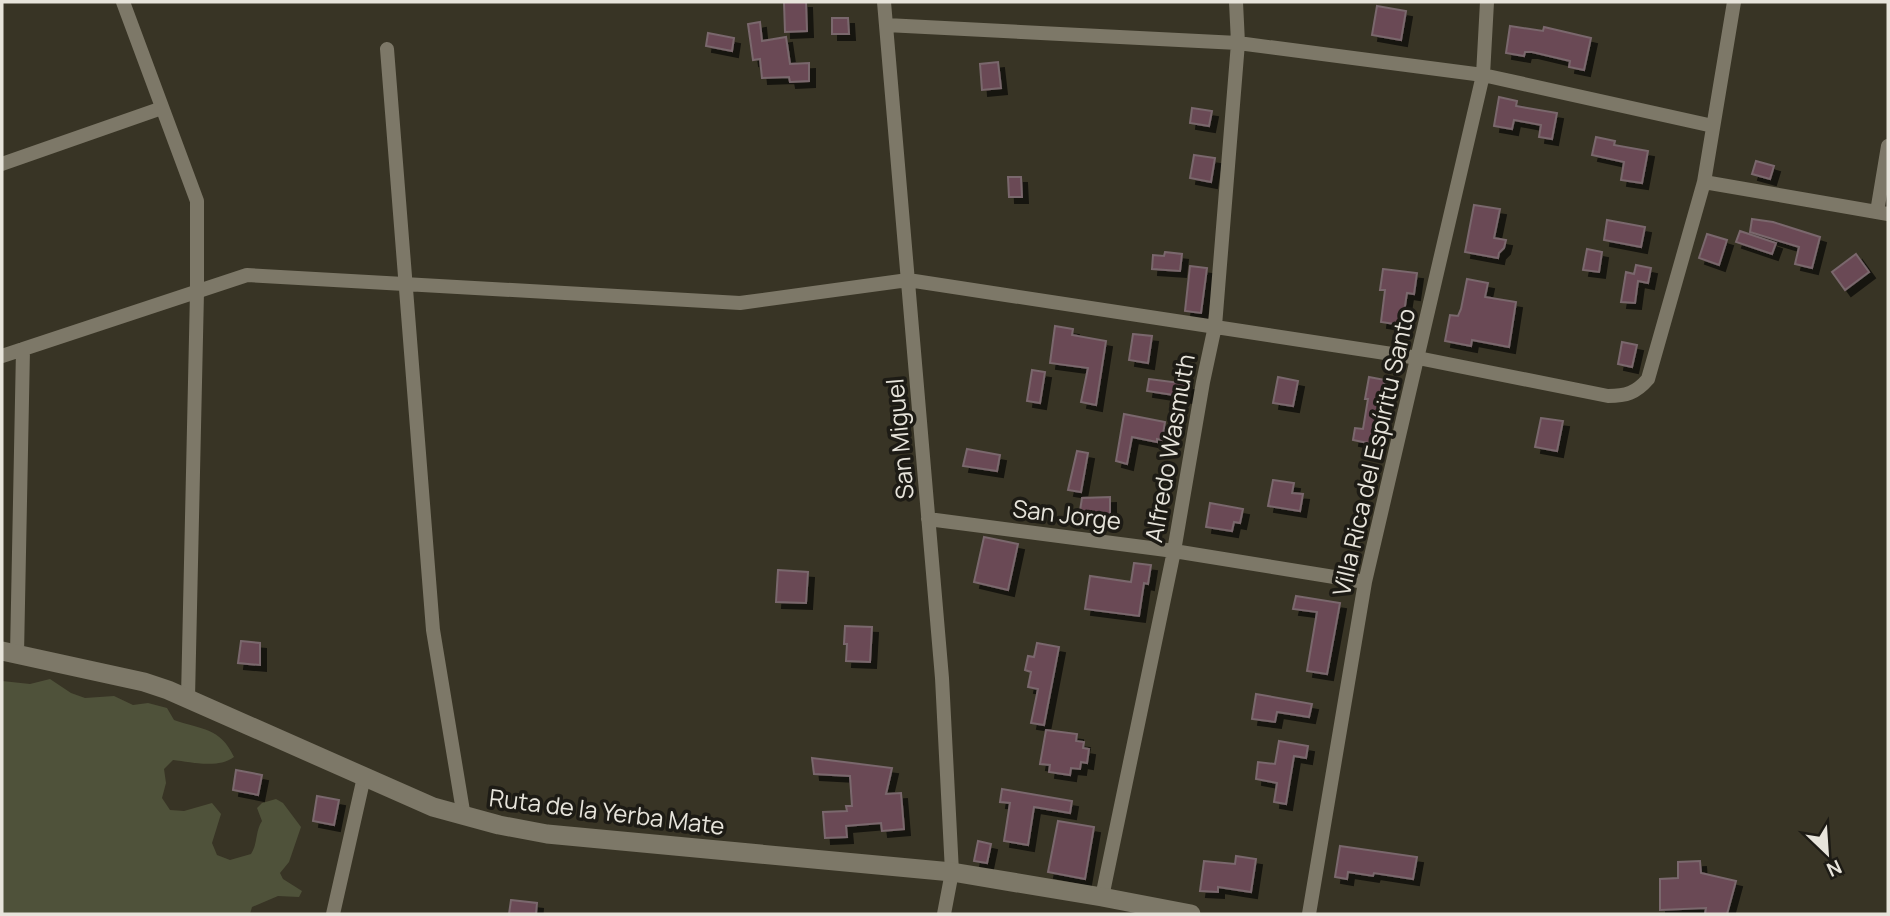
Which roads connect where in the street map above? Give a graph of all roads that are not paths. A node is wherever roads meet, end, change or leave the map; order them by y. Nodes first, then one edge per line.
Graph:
1 (123, 2) edge
2 (884, 2) edge
3 (1236, 2) edge
4 (1487, 2) edge
5 (1734, 2) edge
6 (886, 25) junction
7 (1238, 43) junction
8 (387, 49) dead end
9 (1483, 75) junction
10 (162, 108) junction
11 (1713, 126) junction
12 (1888, 146) edge
13 (2, 164) edge
14 (1704, 182) junction
15 (1883, 213) edge
16 (908, 280) junction
17 (405, 284) junction
18 (197, 292) junction
19 (1215, 326) junction
20 (23, 349) junction
21 (2, 356) edge
22 (1418, 358) junction
23 (928, 519) junction
24 (1174, 551) junction
25 (1365, 582) junction
26 (9, 653) edge
27 (188, 698) junction
28 (365, 777) junction
29 (464, 817) junction
30 (952, 872) junction
31 (1101, 897) junction
32 (333, 914) edge
33 (944, 914) edge
34 (1191, 914) edge
35 (1309, 914) edge

1 - 10 street
2 - 6 street, San Miguel
3 - 7 street, Alfredo Wasmuth
4 - 9 street, Villa Rica del Espíritu Santo
5 - 11 street
6 - 7 street
6 - 16 street, San Miguel
7 - 9 street
7 - 19 street, Alfredo Wasmuth
8 - 17 street
9 - 11 street
9 - 22 street, Villa Rica del Espíritu Santo
10 - 13 street
10 - 18 street
11 - 14 street
12 - 15 street
14 - 15 street
14 - 22 street
16 - 17 street
16 - 19 street
16 - 23 street, San Miguel
17 - 18 street
17 - 29 street
18 - 20 street
18 - 27 street
19 - 22 street
19 - 24 street, Alfredo Wasmuth
20 - 21 street
20 - 26 street
22 - 25 street, Villa Rica del Espíritu Santo
23 - 24 street, San Jorge
23 - 30 street, San Miguel
24 - 25 street, San Jorge
24 - 31 street, Alfredo Wasmuth
25 - 35 street, Villa Rica del Espíritu Santo
26 - 27 main road, Ruta de la Yerba Mate
27 - 28 main road, Ruta de la Yerba Mate
28 - 29 main road, Ruta de la Yerba Mate
28 - 32 street
29 - 30 main road, Ruta de la Yerba Mate
30 - 31 main road, Ruta de la Yerba Mate
30 - 33 street, San Miguel
31 - 34 main road, Ruta de la Yerba Mate

